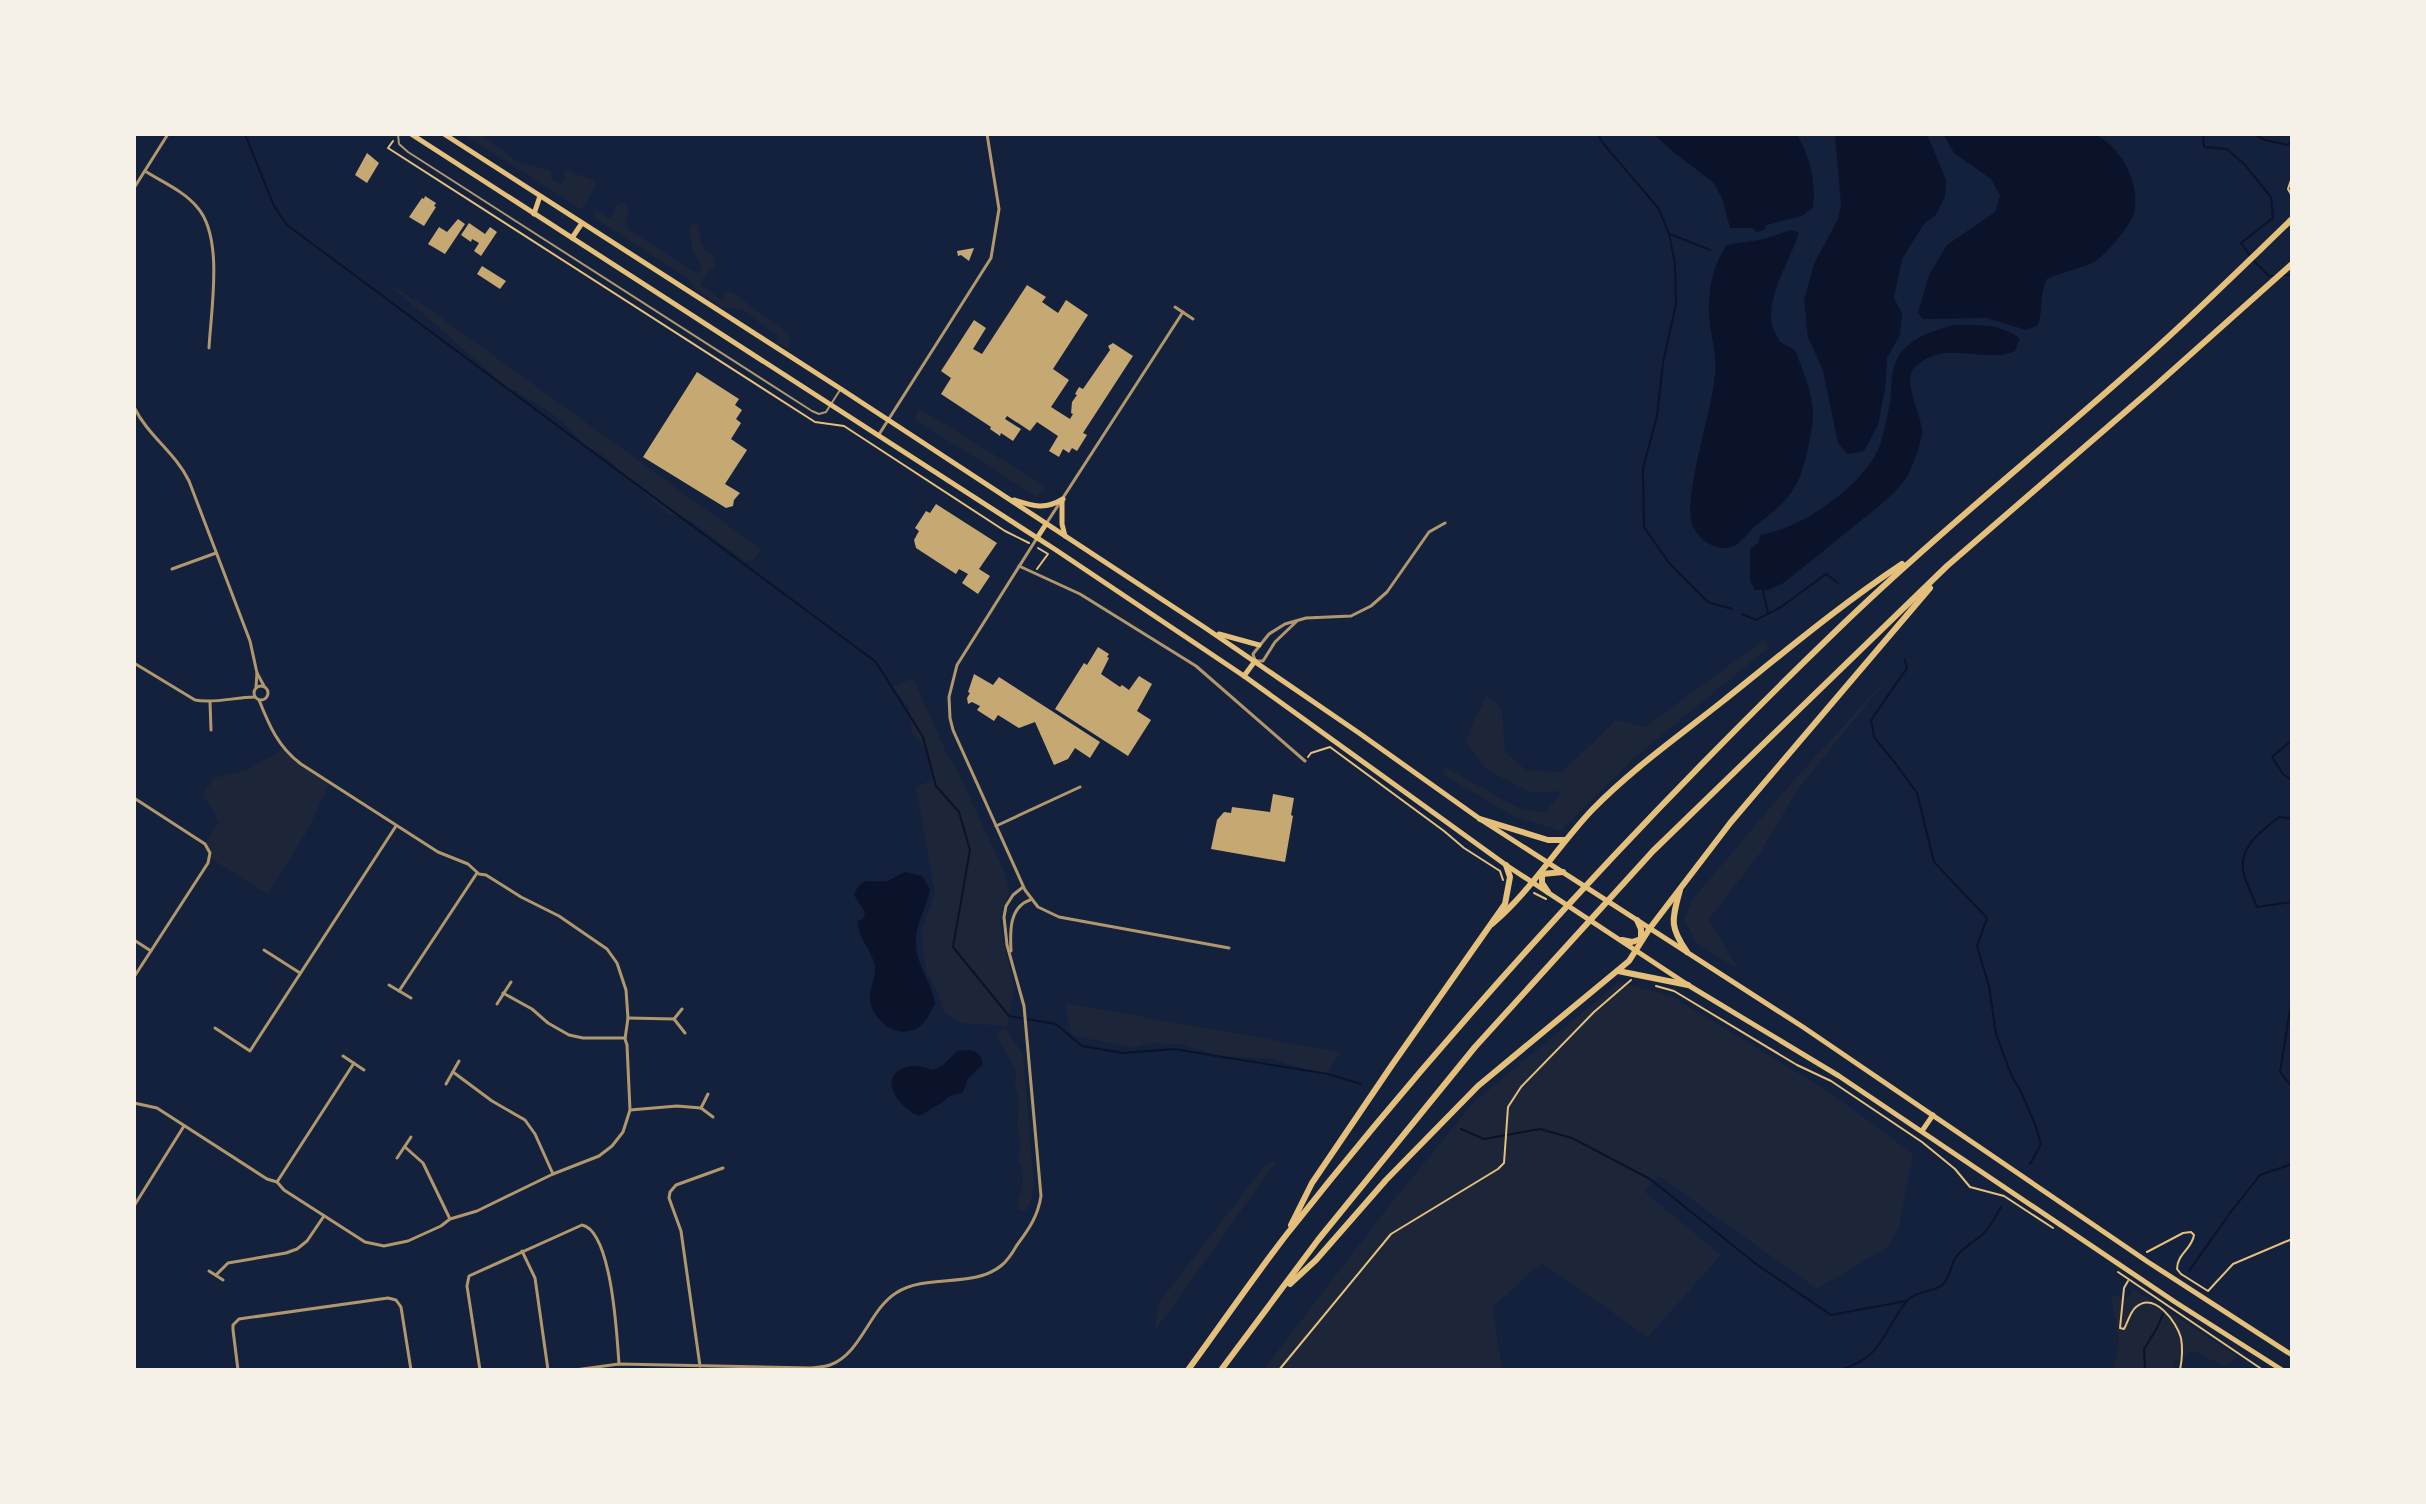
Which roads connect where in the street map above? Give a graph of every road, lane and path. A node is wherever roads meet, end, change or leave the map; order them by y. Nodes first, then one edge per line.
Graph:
1 (168, 134) edge
2 (411, 134) edge
3 (444, 134) edge
4 (987, 134) edge
5 (397, 135) edge
6 (145, 171) junction
7 (2292, 177) edge
8 (134, 188) edge
9 (540, 196) junction
10 (2292, 196) edge
11 (534, 214) junction
12 (2292, 219) edge
13 (582, 223) junction
14 (572, 238) junction
15 (2292, 264) edge
16 (1175, 307) dead end
17 (1183, 312) junction
18 (1193, 319) dead end
19 (209, 348) dead end
20 (841, 389) junction
21 (831, 406) junction
22 (134, 407) edge
23 (888, 421) junction
24 (878, 436) junction
25 (1005, 497) junction
26 (1063, 499) junction
27 (1445, 523) dead end
28 (1046, 524) junction
29 (1065, 536) junction
30 (1020, 538) dead end
31 (1037, 538) junction
32 (216, 553) junction
33 (1919, 553) junction
34 (1048, 554) dead end
35 (1019, 566) junction
36 (1947, 566) junction
37 (172, 569) dead end
38 (1034, 573) junction
39 (1297, 621) junction
40 (1204, 627) junction
41 (1259, 645) junction
42 (1255, 661) junction
43 (134, 663) edge
44 (257, 673) junction
45 (1244, 676) junction
46 (264, 686) junction
47 (255, 688) junction
48 (238, 697) junction
49 (257, 698) junction
50 (266, 698) junction
51 (210, 702) junction
52 (265, 715) junction
53 (211, 730) dead end
54 (1305, 761) joint
55 (1080, 787) dead end
56 (134, 798) edge
57 (1480, 819) junction
58 (396, 826) junction
59 (996, 826) junction
60 (1567, 839) junction
61 (1547, 862) junction
62 (1506, 865) junction
63 (477, 873) junction
64 (1542, 874) junction
65 (1566, 874) junction
66 (1532, 881) junction
67 (1509, 883) junction
68 (1023, 887) junction
69 (1681, 887) junction
70 (1526, 888) junction
71 (1551, 897) junction
72 (1031, 899) junction
73 (1637, 920) junction
74 (1492, 924) junction
75 (1650, 928) junction
76 (1641, 939) junction
77 (134, 940) edge
78 (1622, 940) junction
79 (1229, 948) dead end
80 (264, 950) dead end
81 (1637, 950) junction
82 (151, 951) junction
83 (1687, 952) junction
84 (1011, 959) junction
85 (1618, 971) junction
86 (300, 973) junction
87 (1633, 976) junction
88 (134, 977) edge
89 (511, 982) dead end
90 (1646, 983) dead end
91 (389, 985) dead end
92 (1688, 985) junction
93 (399, 991) junction
94 (503, 993) junction
95 (411, 998) dead end
96 (497, 1004) dead end
97 (682, 1009) dead end
98 (628, 1018) junction
99 (674, 1019) junction
100 (215, 1028) dead end
101 (685, 1033) dead end
102 (625, 1038) junction
103 (343, 1056) dead end
104 (459, 1061) dead end
105 (354, 1063) junction
106 (364, 1070) dead end
107 (453, 1072) junction
108 (446, 1084) dead end
109 (708, 1094) dead end
110 (134, 1103) edge
111 (701, 1108) junction
112 (630, 1110) junction
113 (1933, 1115) junction
114 (713, 1117) dead end
115 (184, 1126) junction
116 (1922, 1131) junction
117 (411, 1137) dead end
118 (405, 1147) junction
119 (397, 1158) dead end
120 (723, 1168) dead end
121 (553, 1174) junction
122 (277, 1182) junction
123 (134, 1206) edge
124 (324, 1216) junction
125 (450, 1219) junction
126 (2053, 1228) dead end
127 (1284, 1239) junction
128 (522, 1251) junction
129 (209, 1271) dead end
130 (216, 1275) junction
131 (223, 1280) dead end
132 (2136, 1280) junction
133 (1278, 1295) junction
134 (2292, 1355) edge
135 (619, 1364) junction
136 (700, 1366) junction
137 (238, 1370) edge
138 (411, 1370) edge
139 (480, 1370) edge
140 (548, 1370) edge
141 (575, 1370) edge
142 (1188, 1370) edge
143 (1221, 1370) edge
144 (1279, 1370) edge
145 (2263, 1370) edge
146 (2282, 1370) edge

1 - 6 street
2 - 11 highway
3 - 9 highway
4 - 23 street
5 - 21 lane
5 - 30 path
6 - 8 street
6 - 19 street
7 - 10 path
9 - 11 highway
9 - 13 highway
11 - 14 highway
12 - 33 highway
13 - 14 highway
13 - 20 highway
14 - 21 highway
15 - 36 highway
16 - 17 street
17 - 18 street
17 - 26 street
20 - 21 lane
20 - 23 highway
21 - 24 highway
22 - 32 street
23 - 24 street
23 - 25 highway
24 - 31 highway
25 - 26 highway
25 - 28 highway
26 - 28 street
26 - 29 highway
27 - 39 street
28 - 29 highway
28 - 31 highway
29 - 40 highway
31 - 35 street
31 - 45 highway
32 - 37 street
32 - 44 street
33 - 60 highway
33 - 127 highway
34 - 38 path
35 - 38 street
35 - 59 street
36 - 69 highway
36 - 133 highway
38 - 54 street
39 - 41 street
39 - 42 street
40 - 41 highway
40 - 42 highway
41 - 42 street
42 - 45 highway
42 - 57 highway
43 - 51 street
44 - 46 street
44 - 47 street
45 - 62 highway
46 - 47 street
46 - 50 street
47 - 48 street
47 - 49 street
48 - 49 street
48 - 51 street
49 - 50 street
49 - 52 street
50 - 52 street
51 - 53 street
52 - 58 street
54 - 67 path
55 - 59 street
56 - 82 street
57 - 60 highway
57 - 61 highway
58 - 63 street
58 - 86 street
59 - 68 street
60 - 61 highway
61 - 64 highway
61 - 65 highway
62 - 66 highway
62 - 67 highway
63 - 93 street
63 - 98 street
64 - 65 highway
64 - 66 highway
64 - 71 highway
65 - 73 highway
66 - 70 highway
66 - 71 highway
67 - 74 highway
68 - 72 street
68 - 84 street
69 - 75 highway
69 - 83 highway
70 - 71 path
70 - 74 highway
71 - 78 highway
72 - 79 street
72 - 84 street
73 - 75 highway
73 - 76 highway
74 - 127 highway
75 - 76 highway
75 - 83 highway
76 - 78 highway
76 - 81 highway
77 - 82 street
78 - 81 highway
80 - 86 street
81 - 85 highway
81 - 92 highway
82 - 88 street
83 - 113 highway
84 - 136 street
85 - 87 highway
85 - 133 highway
86 - 100 street
87 - 92 highway
87 - 144 path
89 - 94 street
90 - 126 path
91 - 93 street
92 - 116 highway
93 - 95 street
94 - 96 street
94 - 102 street
97 - 99 street
98 - 99 street
98 - 102 street
99 - 101 street
102 - 112 street
103 - 105 street
104 - 107 street
105 - 106 street
105 - 122 street
107 - 108 street
107 - 121 street
109 - 111 street
110 - 115 street
111 - 112 street
111 - 114 street
112 - 121 street
113 - 116 highway
113 - 134 highway
115 - 122 street
115 - 123 street
116 - 132 highway
117 - 118 street
118 - 119 street
118 - 125 street
120 - 136 street
121 - 125 street
122 - 124 street
124 - 125 street
124 - 130 street
127 - 142 highway
128 - 135 street
128 - 139 street
128 - 140 street
129 - 130 street
130 - 131 street
132 - 145 path
132 - 146 highway
133 - 143 highway
135 - 136 street
135 - 141 street
137 - 138 street

